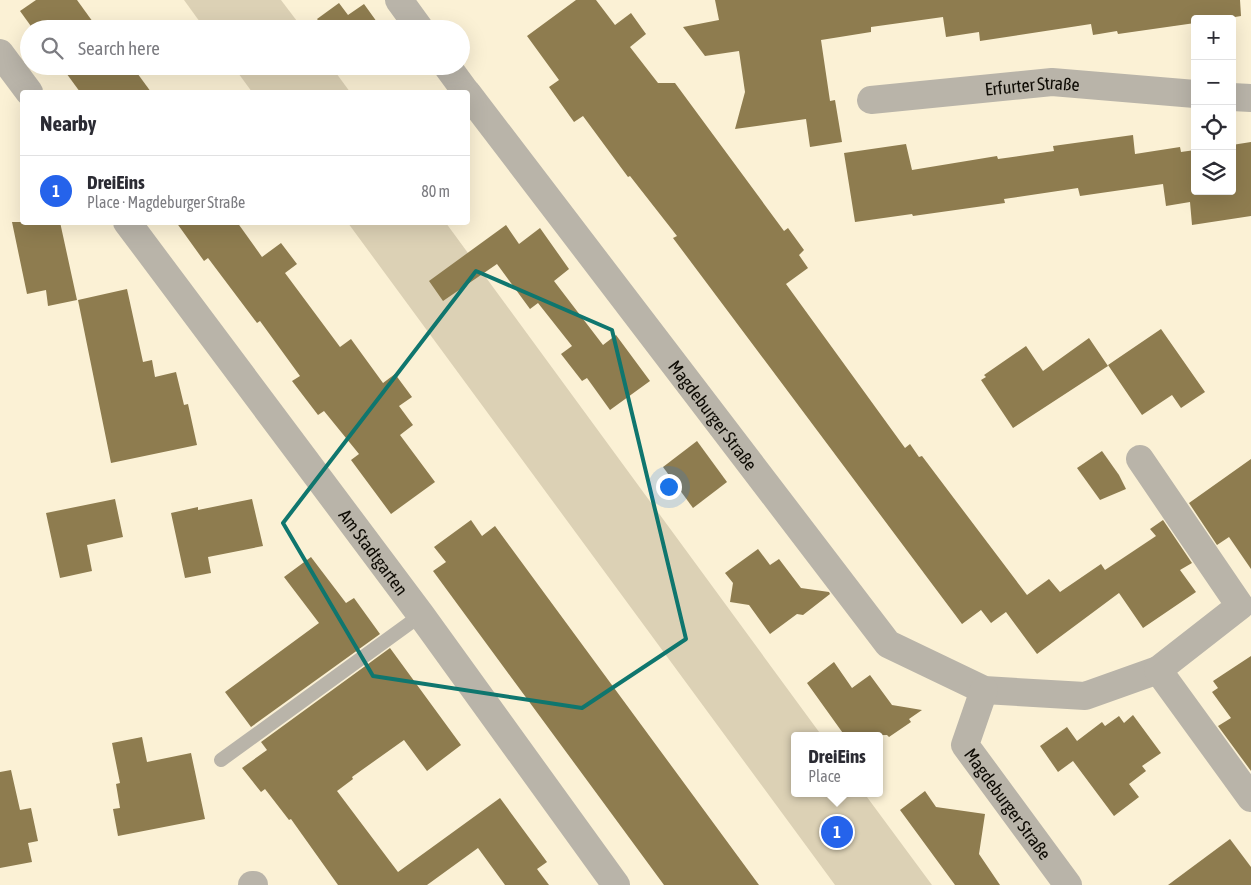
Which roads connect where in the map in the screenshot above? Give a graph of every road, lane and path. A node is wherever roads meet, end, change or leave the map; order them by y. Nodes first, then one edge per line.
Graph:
1 (399, 0) edge
2 (413, 20) edge
3 (0, 53) edge
4 (454, 75) edge
5 (28, 90) edge
6 (465, 90) edge
7 (1191, 94) edge
8 (470, 97) edge
9 (1236, 97) edge
10 (1251, 98) edge
11 (871, 100) dead end
12 (129, 225) edge
13 (1140, 459) dead end
14 (1246, 602) edge
15 (421, 615) junction
16 (1158, 670) junction
17 (984, 690) junction
18 (221, 760) dead end
19 (1251, 798) edge
20 (616, 885) edge
21 (1068, 885) edge

1 - 2 street
3 - 5 street
4 - 6 street, Magdeburger Straße
7 - 11 street, Erfurter Straße
8 - 17 street, Magdeburger Straße
9 - 10 street
12 - 15 street, Am Stadtgarten
13 - 14 street, Magdeburger Straße
14 - 16 street, Magdeburger Straße
15 - 18 lane
15 - 20 street, Am Stadtgarten
16 - 17 street, Magdeburger Straße
16 - 19 street
17 - 21 street, Magdeburger Straße

